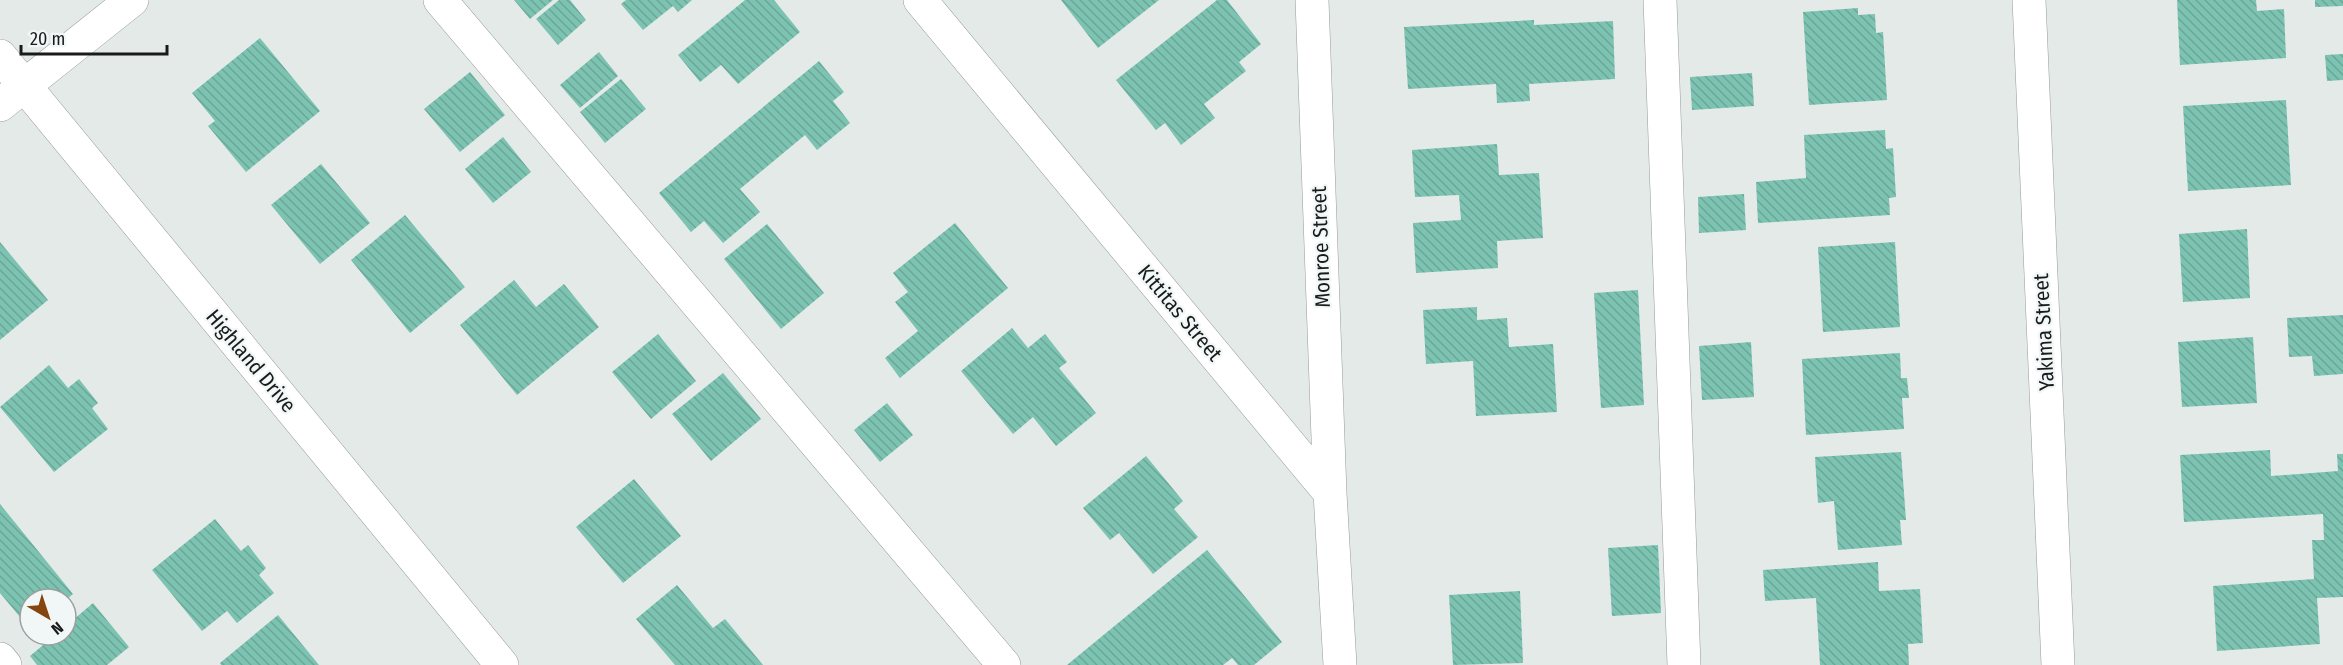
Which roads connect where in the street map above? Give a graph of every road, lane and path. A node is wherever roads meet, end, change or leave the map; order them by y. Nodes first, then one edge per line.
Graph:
1 (132, 0) edge
2 (440, 0) edge
3 (920, 0) edge
4 (1312, 0) edge
5 (1660, 0) edge
6 (2029, 0) edge
7 (0, 56) edge
8 (12, 95) edge
9 (1330, 493) junction
10 (0, 659) edge
11 (5, 665) edge
12 (502, 665) edge
13 (1004, 665) edge
14 (1340, 665) edge
15 (1684, 665) edge
16 (2058, 665) edge

1 - 8 street
2 - 13 street
3 - 9 street, Kittitas Street
4 - 9 street, Monroe Street
5 - 15 street
6 - 16 street, Yakima Street
7 - 8 street, Highland Drive
8 - 12 street, Highland Drive
9 - 14 street
10 - 11 street

